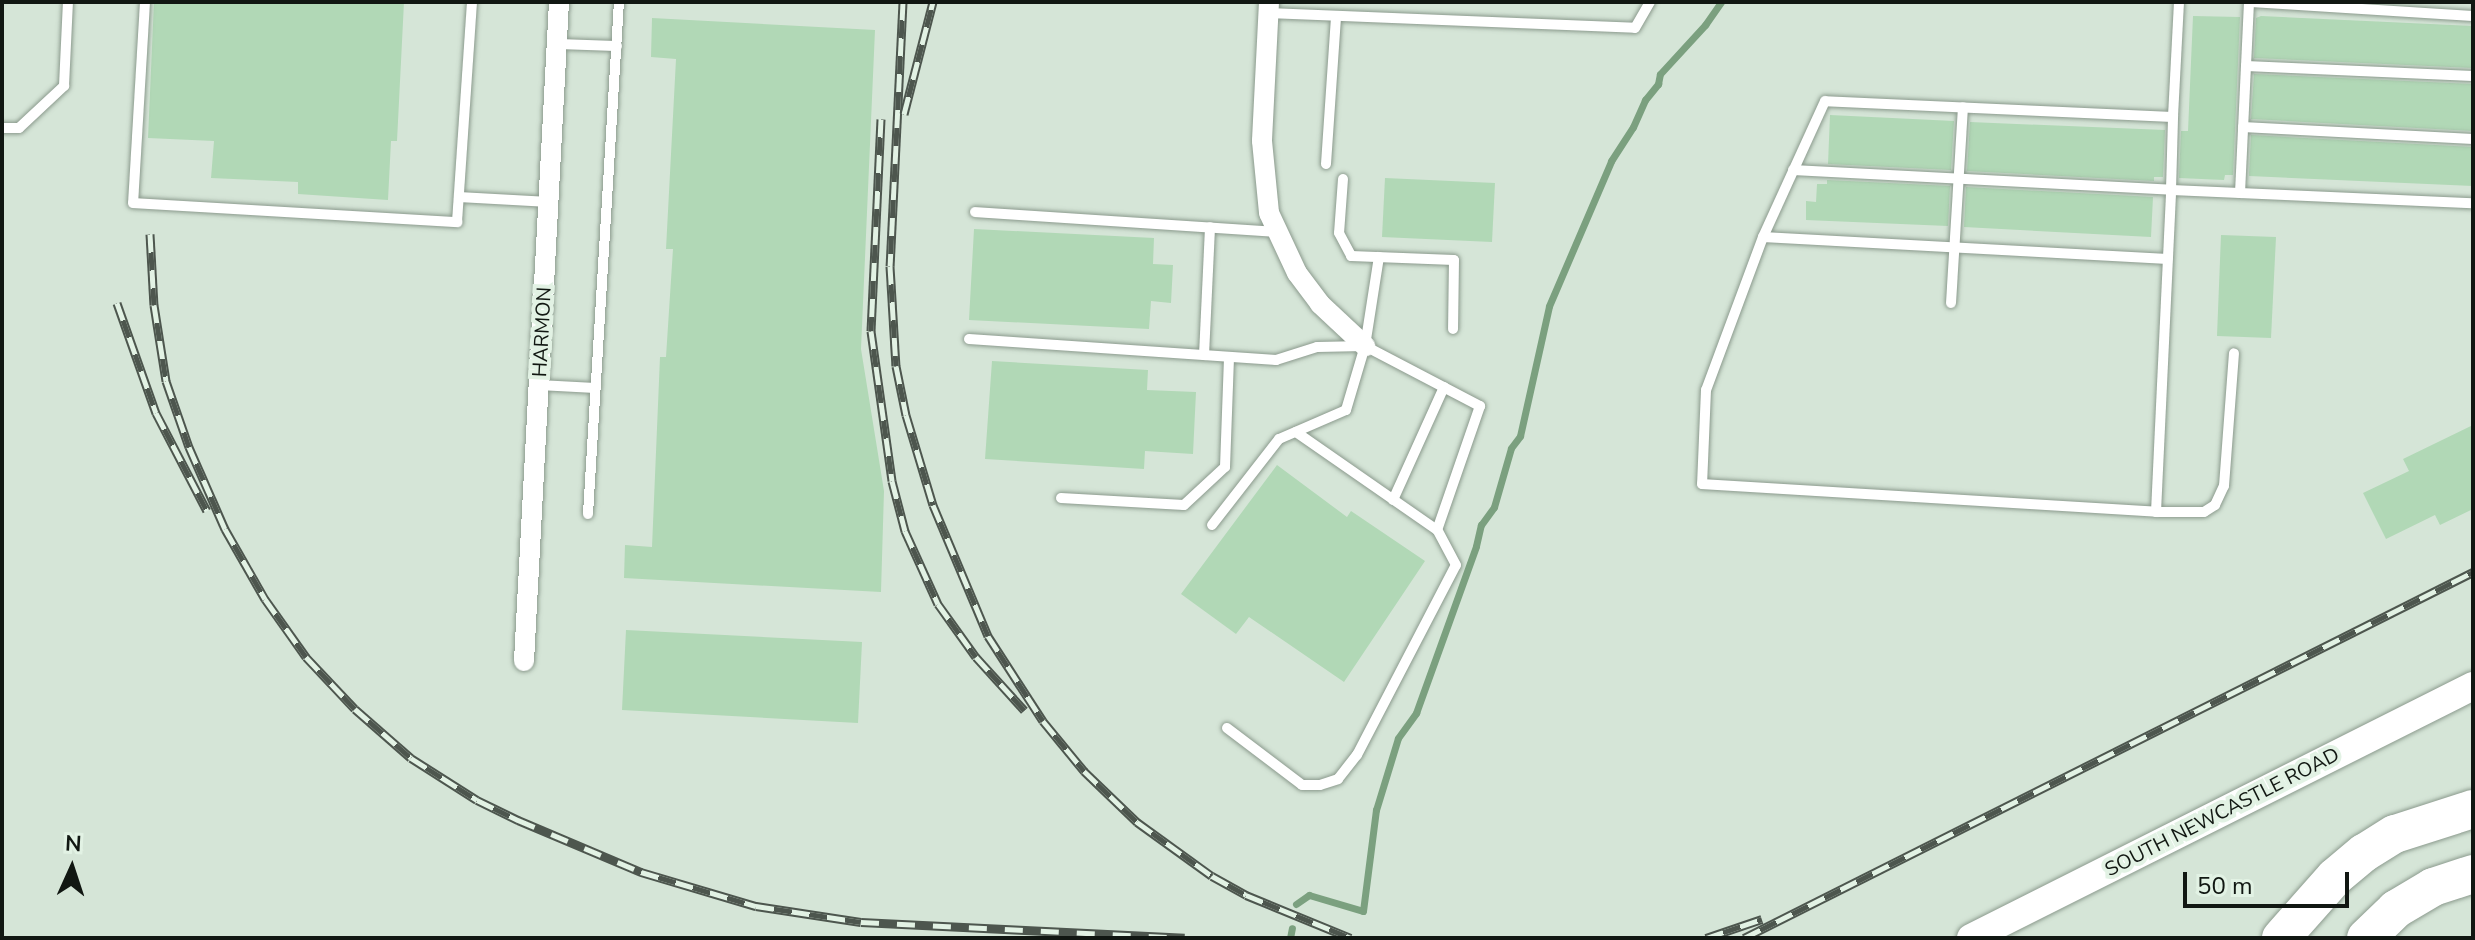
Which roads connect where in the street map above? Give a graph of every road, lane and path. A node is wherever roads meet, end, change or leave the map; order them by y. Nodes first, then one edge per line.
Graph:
1 (68, 2) edge
2 (145, 2) edge
3 (472, 2) edge
4 (559, 2) edge
5 (619, 2) edge
6 (1331, 2) edge
7 (1650, 2) edge
8 (2179, 2) edge
9 (2250, 2) edge
10 (1268, 8) edge
11 (1333, 16) junction
12 (2473, 16) edge
13 (557, 44) junction
14 (617, 46) junction
15 (2246, 66) junction
16 (2473, 76) edge
17 (1963, 107) junction
18 (2173, 117) junction
19 (2243, 127) junction
20 (2, 128) edge
21 (2473, 139) edge
22 (1326, 164) dead end
23 (1793, 170) junction
24 (1343, 179) dead end
25 (1958, 179) junction
26 (2171, 190) junction
27 (2240, 193) junction
28 (459, 197) junction
29 (549, 202) junction
30 (2473, 203) edge
31 (975, 212) dead end
32 (1210, 227) junction
33 (1276, 232) junction
34 (1763, 237) junction
35 (1954, 248) junction
36 (1379, 257) junction
37 (2167, 259) junction
38 (1951, 303) dead end
39 (1453, 329) dead end
40 (969, 339) dead end
41 (1365, 346) junction
42 (2234, 353) dead end
43 (1204, 355) junction
44 (1229, 357) junction
45 (539, 385) junction
46 (1444, 387) junction
47 (595, 388) junction
48 (1296, 432) junction
49 (1061, 498) dead end
50 (1393, 500) junction
51 (2156, 512) junction
52 (588, 514) dead end
53 (1212, 525) dead end
54 (1437, 530) junction
55 (524, 661) dead end
56 (2473, 686) edge
57 (1227, 728) dead end
58 (2473, 809) edge
59 (2473, 874) edge
60 (1971, 938) edge
61 (2281, 938) edge
62 (2366, 938) edge

1 - 20 lane
2 - 28 lane
3 - 28 lane
4 - 13 street, HARMON
5 - 14 lane
6 - 11 lane
7 - 11 lane
8 - 18 lane
9 - 12 lane
9 - 15 lane
10 - 11 lane
10 - 33 street
11 - 22 lane
13 - 14 lane
13 - 29 street, HARMON
14 - 47 lane
15 - 16 lane
15 - 19 lane
17 - 18 lane
17 - 23 lane
17 - 25 lane
18 - 26 lane
19 - 21 lane
19 - 27 lane
23 - 25 lane
23 - 34 lane
24 - 36 lane
25 - 26 lane
25 - 35 lane
26 - 27 lane
26 - 37 lane
27 - 30 lane
28 - 29 lane
29 - 45 street, HARMON
31 - 32 lane
32 - 33 lane
32 - 43 lane
33 - 41 street
34 - 35 lane
34 - 51 lane
35 - 37 lane
35 - 38 lane
36 - 39 lane
36 - 41 lane
37 - 51 lane
40 - 43 lane
41 - 44 lane
41 - 46 lane
41 - 48 lane
42 - 51 lane
43 - 44 lane
44 - 49 lane
45 - 47 lane
45 - 55 street, HARMON
46 - 50 lane
46 - 54 lane
47 - 52 lane
48 - 50 lane
48 - 53 lane
50 - 54 lane
54 - 57 lane
56 - 60 street, SOUTH NEWCASTLE ROAD
58 - 61 highway
59 - 62 highway

